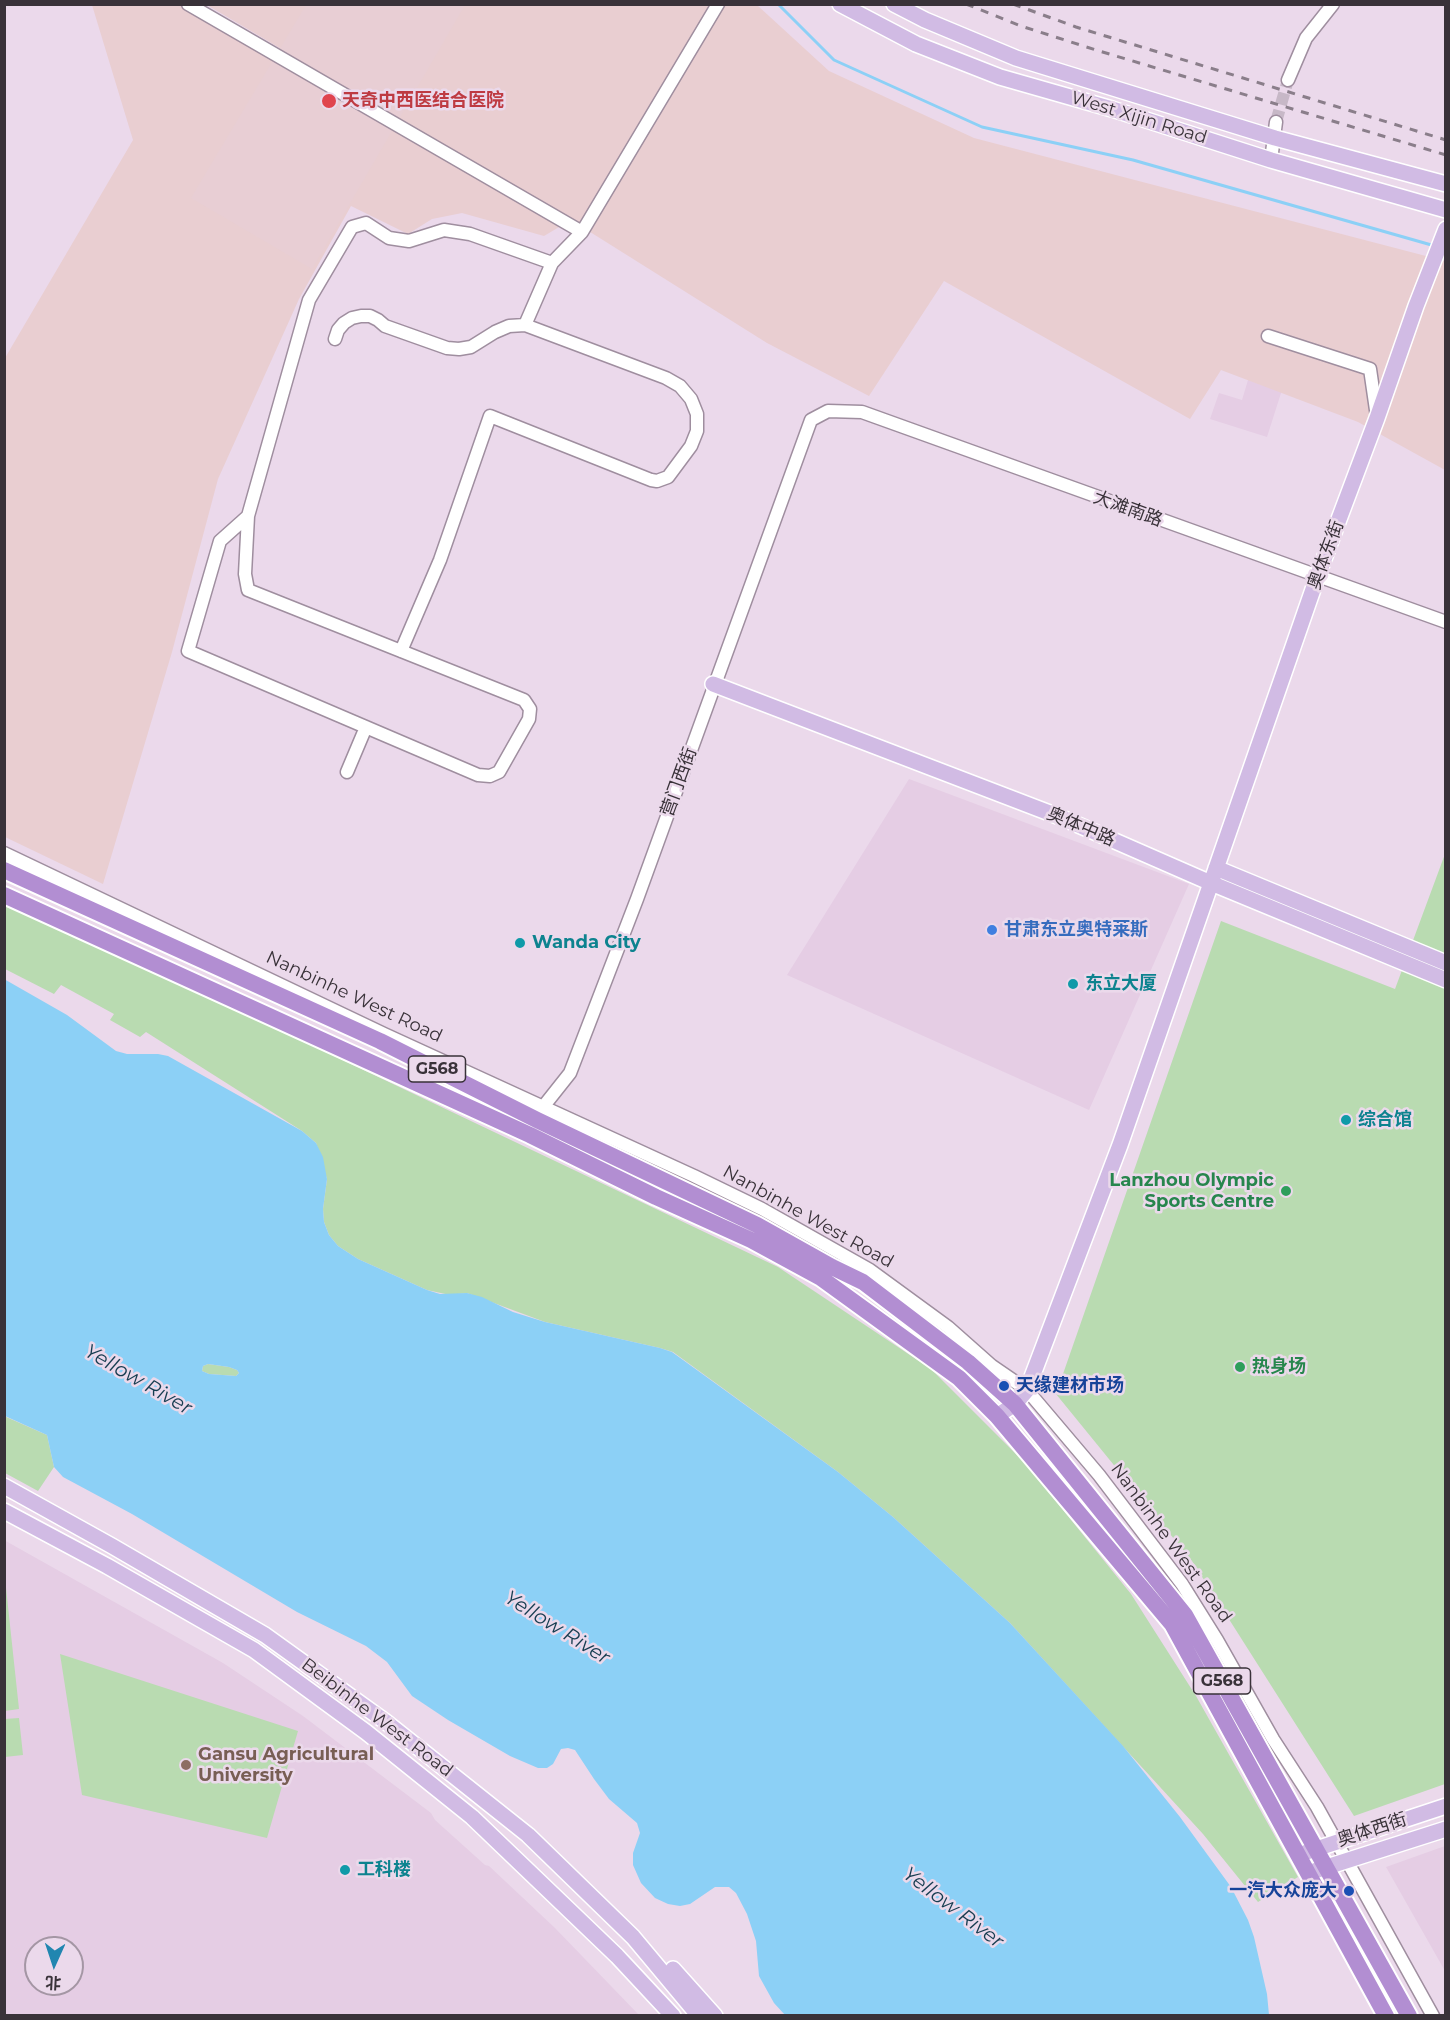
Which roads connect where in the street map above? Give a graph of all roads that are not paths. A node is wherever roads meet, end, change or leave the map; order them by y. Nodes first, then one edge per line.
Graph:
1 (188, 4) edge
2 (718, 4) edge
3 (840, 4) edge
4 (894, 4) edge
5 (1333, 4) edge
6 (1288, 80) tunnel mouth
7 (1276, 122) tunnel mouth
8 (1275, 138) junction
9 (1271, 160) junction
10 (1446, 184) edge
11 (1446, 210) edge
12 (1445, 230) edge
13 (582, 232) junction
14 (552, 263) junction
15 (525, 324) junction
16 (1268, 336) dead end
17 (335, 339) dead end
18 (1377, 418) junction
19 (811, 420) joint
20 (248, 516) junction
21 (1318, 575) junction
22 (1446, 622) edge
23 (401, 651) junction
24 (713, 684) junction
25 (366, 727) junction
26 (347, 772) dead end
27 (4, 853) edge
28 (1216, 868) junction
29 (4, 870) edge
30 (1211, 883) junction
31 (4, 895) edge
32 (1446, 963) edge
33 (1446, 980) edge
34 (382, 1037) junction
35 (371, 1062) junction
36 (537, 1121) junction
37 (1027, 1390) junction
38 (1015, 1404) junction
39 (998, 1416) junction
40 (4, 1486) edge
41 (24, 1497) junction
42 (9, 1514) edge
43 (1446, 1806) edge
44 (1446, 1829) edge
45 (528, 1835) junction
46 (1336, 1842) junction
47 (1316, 1848) junction
48 (1298, 1855) junction
49 (1347, 1862) junction
50 (1326, 1868) junction
51 (1308, 1873) junction
52 (1361, 1969) junction
53 (1392, 1982) junction
54 (673, 2016) edge
55 (699, 2016) edge
56 (715, 2016) edge
57 (1376, 2016) edge
58 (1386, 2016) edge
59 (1409, 2016) edge
60 (1417, 2016) edge
61 (1433, 2016) edge

1 - 13 street
2 - 13 street
3 - 9 main road, West Xijin Road
4 - 8 main road, West Xijin Road
5 - 6 street
7 - 8 street
8 - 9 street
8 - 10 main road, West Xijin Road
9 - 11 main road, West Xijin Road
12 - 18 main road, 奥体东街
13 - 14 street
14 - 15 street
14 - 20 street
15 - 17 street
15 - 23 street
16 - 18 street
18 - 21 main road, 奥体东街
19 - 21 street, 大滩南路
19 - 24 street, 营门西街
20 - 23 street
20 - 25 street
21 - 22 street, 大滩南路
21 - 28 main road, 奥体东街
23 - 25 street
24 - 30 main road, 奥体中路
24 - 36 street, 营门西街
25 - 26 street
27 - 34 street, Nanbinhe West Road
28 - 30 main road, 奥体东街
28 - 32 main road
29 - 34 highway, Nanbinhe West Road / G568
30 - 33 main road, 奥体中路
30 - 37 main road, 奥体东街
31 - 35 highway, Nanbinhe West Road / G568
34 - 35 street
34 - 36 highway, Nanbinhe West Road / G568
35 - 36 highway, Nanbinhe West Road / G568
36 - 37 street, Nanbinhe West Road
36 - 38 highway, Nanbinhe West Road / G568
36 - 39 highway, Nanbinhe West Road / G568
37 - 38 main road, 奥体东街
37 - 46 street, Nanbinhe West Road
38 - 39 main road, 奥体东街
38 - 47 highway, Nanbinhe West Road / G568
39 - 48 highway, Nanbinhe West Road / G568
40 - 41 main road, Beibinhe West Road
41 - 42 main road
41 - 45 main road, Beibinhe West Road
42 - 54 main road, Beibinhe West Road
43 - 46 main road, 奥体西街
44 - 49 main road, 奥体西街
45 - 55 main road, Beibinhe West Road
45 - 56 main road
46 - 47 main road, 奥体西街
46 - 49 street, Nanbinhe West Road
47 - 48 main road, 奥体西街
47 - 50 highway, Nanbinhe West Road / G568
48 - 51 highway, Nanbinhe West Road / G568
49 - 50 main road, 奥体西街
49 - 61 street, Nanbinhe West Road
50 - 51 main road, 奥体西街
50 - 53 highway, Nanbinhe West Road / G568
51 - 52 highway, Nanbinhe West Road / G568
52 - 57 main road
52 - 58 highway, Nanbinhe West Road / G568
53 - 59 highway, Nanbinhe West Road / G568
53 - 60 main road

